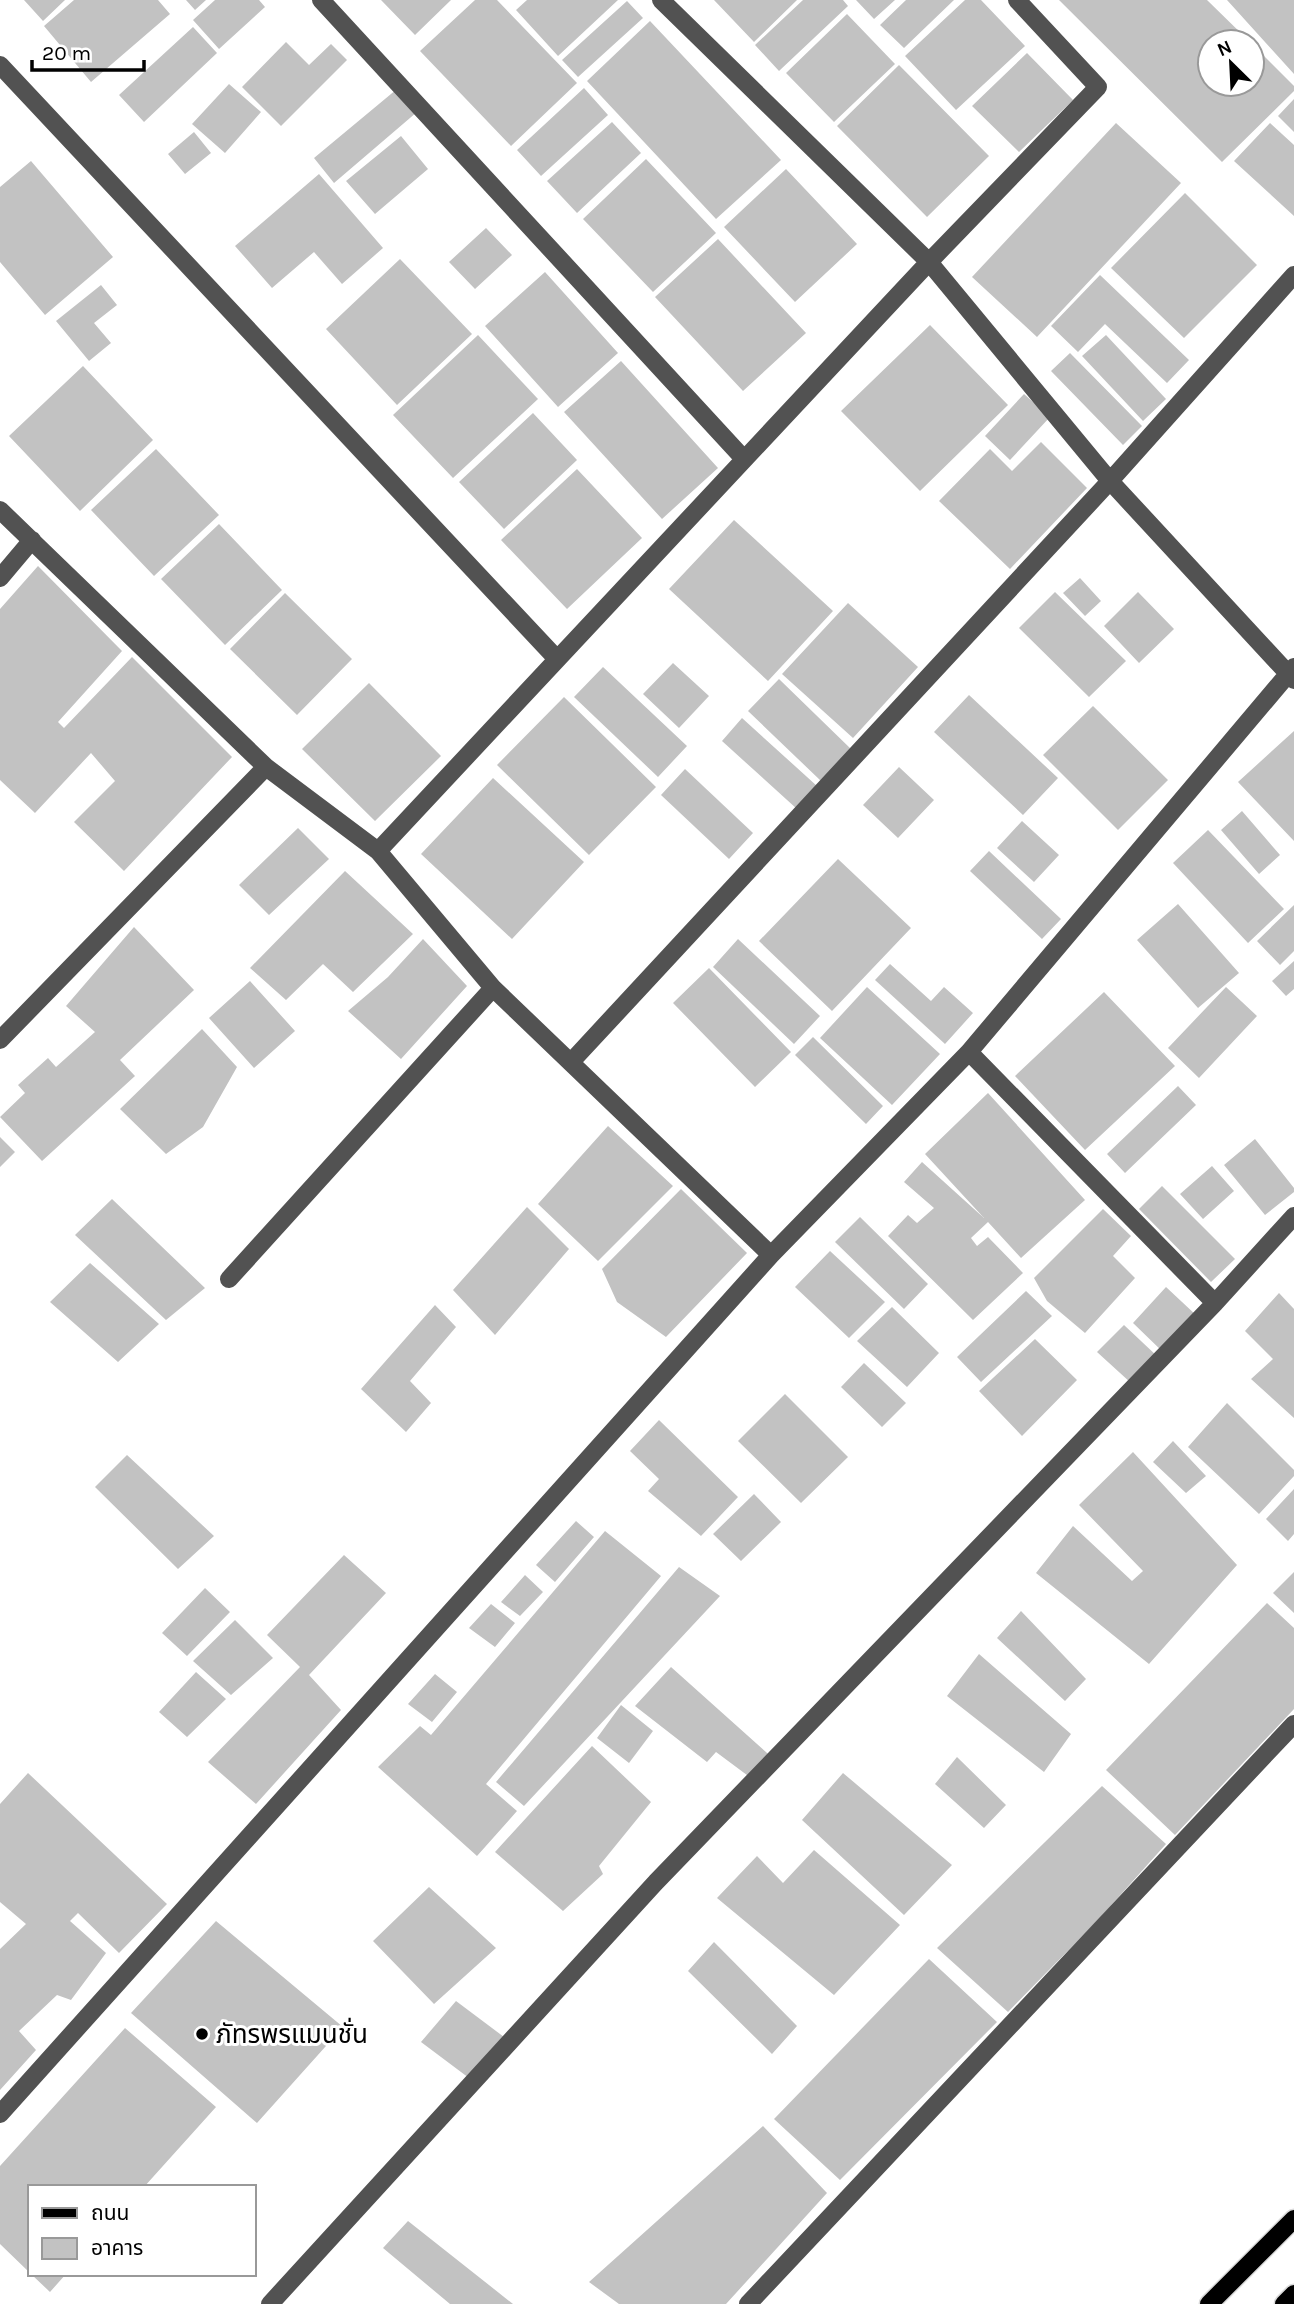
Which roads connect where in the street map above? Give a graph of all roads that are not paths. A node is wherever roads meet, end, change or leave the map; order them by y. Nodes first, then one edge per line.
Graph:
1 (321, 0) edge
2 (661, 0) edge
3 (1017, 0) edge
4 (0, 65) edge
5 (929, 262) junction
6 (1294, 275) edge
7 (744, 459) junction
8 (1110, 481) junction
9 (0, 510) edge
10 (32, 540) junction
11 (0, 579) edge
12 (557, 659) junction
13 (1292, 673) edge
14 (266, 767) junction
15 (377, 851) junction
16 (493, 988) junction
17 (0, 1040) edge
18 (969, 1052) junction
19 (571, 1062) junction
20 (1294, 1216) edge
21 (771, 1255) junction
22 (229, 1279) dead end
23 (1215, 1303) junction
24 (1294, 1724) edge
25 (0, 2114) edge
26 (1294, 2219) edge
27 (1294, 2294) edge
28 (270, 2304) edge
29 (748, 2304) edge
30 (1209, 2304) edge
31 (1284, 2304) edge

1 - 7 street
2 - 5 street
3 - 5 street
4 - 12 street
5 - 7 street
5 - 8 street
6 - 8 street
7 - 12 street
8 - 13 street
8 - 19 street
9 - 10 street
10 - 11 street
10 - 14 street
12 - 15 street
13 - 18 street
14 - 15 street
14 - 17 street
15 - 16 street
16 - 19 street
16 - 22 street
18 - 21 street
18 - 23 street
19 - 21 street
20 - 23 street
21 - 25 street
23 - 28 street
24 - 29 street
26 - 30 main road
27 - 31 main road

